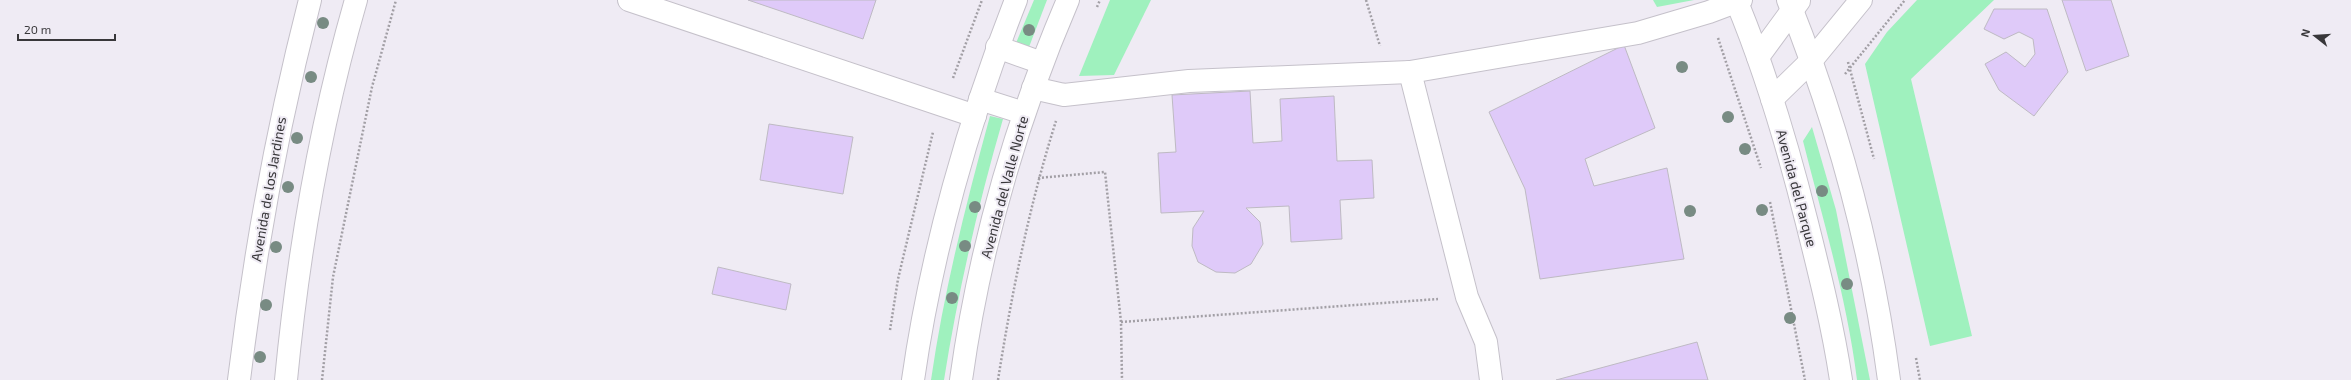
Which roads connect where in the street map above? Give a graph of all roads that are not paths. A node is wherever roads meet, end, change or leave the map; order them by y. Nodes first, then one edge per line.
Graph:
1 (310, 0) edge
2 (356, 0) edge
3 (629, 0) edge
4 (1016, 0) edge
5 (1068, 0) edge
6 (1861, 0) edge
7 (1738, 1) edge
8 (1794, 4) edge
9 (997, 47) junction
10 (1758, 57) junction
11 (1811, 62) junction
12 (1042, 63) junction
13 (1410, 72) junction
14 (1033, 88) junction
15 (1772, 99) junction
16 (977, 108) junction
17 (1024, 113) junction
18 (240, 380) edge
19 (286, 380) edge
20 (914, 380) edge
21 (961, 380) edge
22 (1491, 380) edge
23 (1841, 380) edge
24 (1889, 380) edge

1 - 18 street, Avenida de los Jardines
2 - 19 street
3 - 16 street
4 - 9 street
5 - 12 street, Avenida del Valle Norte
6 - 11 street
7 - 10 street, Avenida del Parque
7 - 13 street
8 - 10 street
8 - 11 street
9 - 12 street
9 - 16 street
10 - 15 street, Avenida del Parque
11 - 15 street
11 - 24 street
12 - 14 street, Avenida del Valle Norte
13 - 14 street
13 - 22 street
14 - 17 street, Avenida del Valle Norte
15 - 23 street, Avenida del Parque
16 - 17 street
16 - 20 street
17 - 21 street, Avenida del Valle Norte

